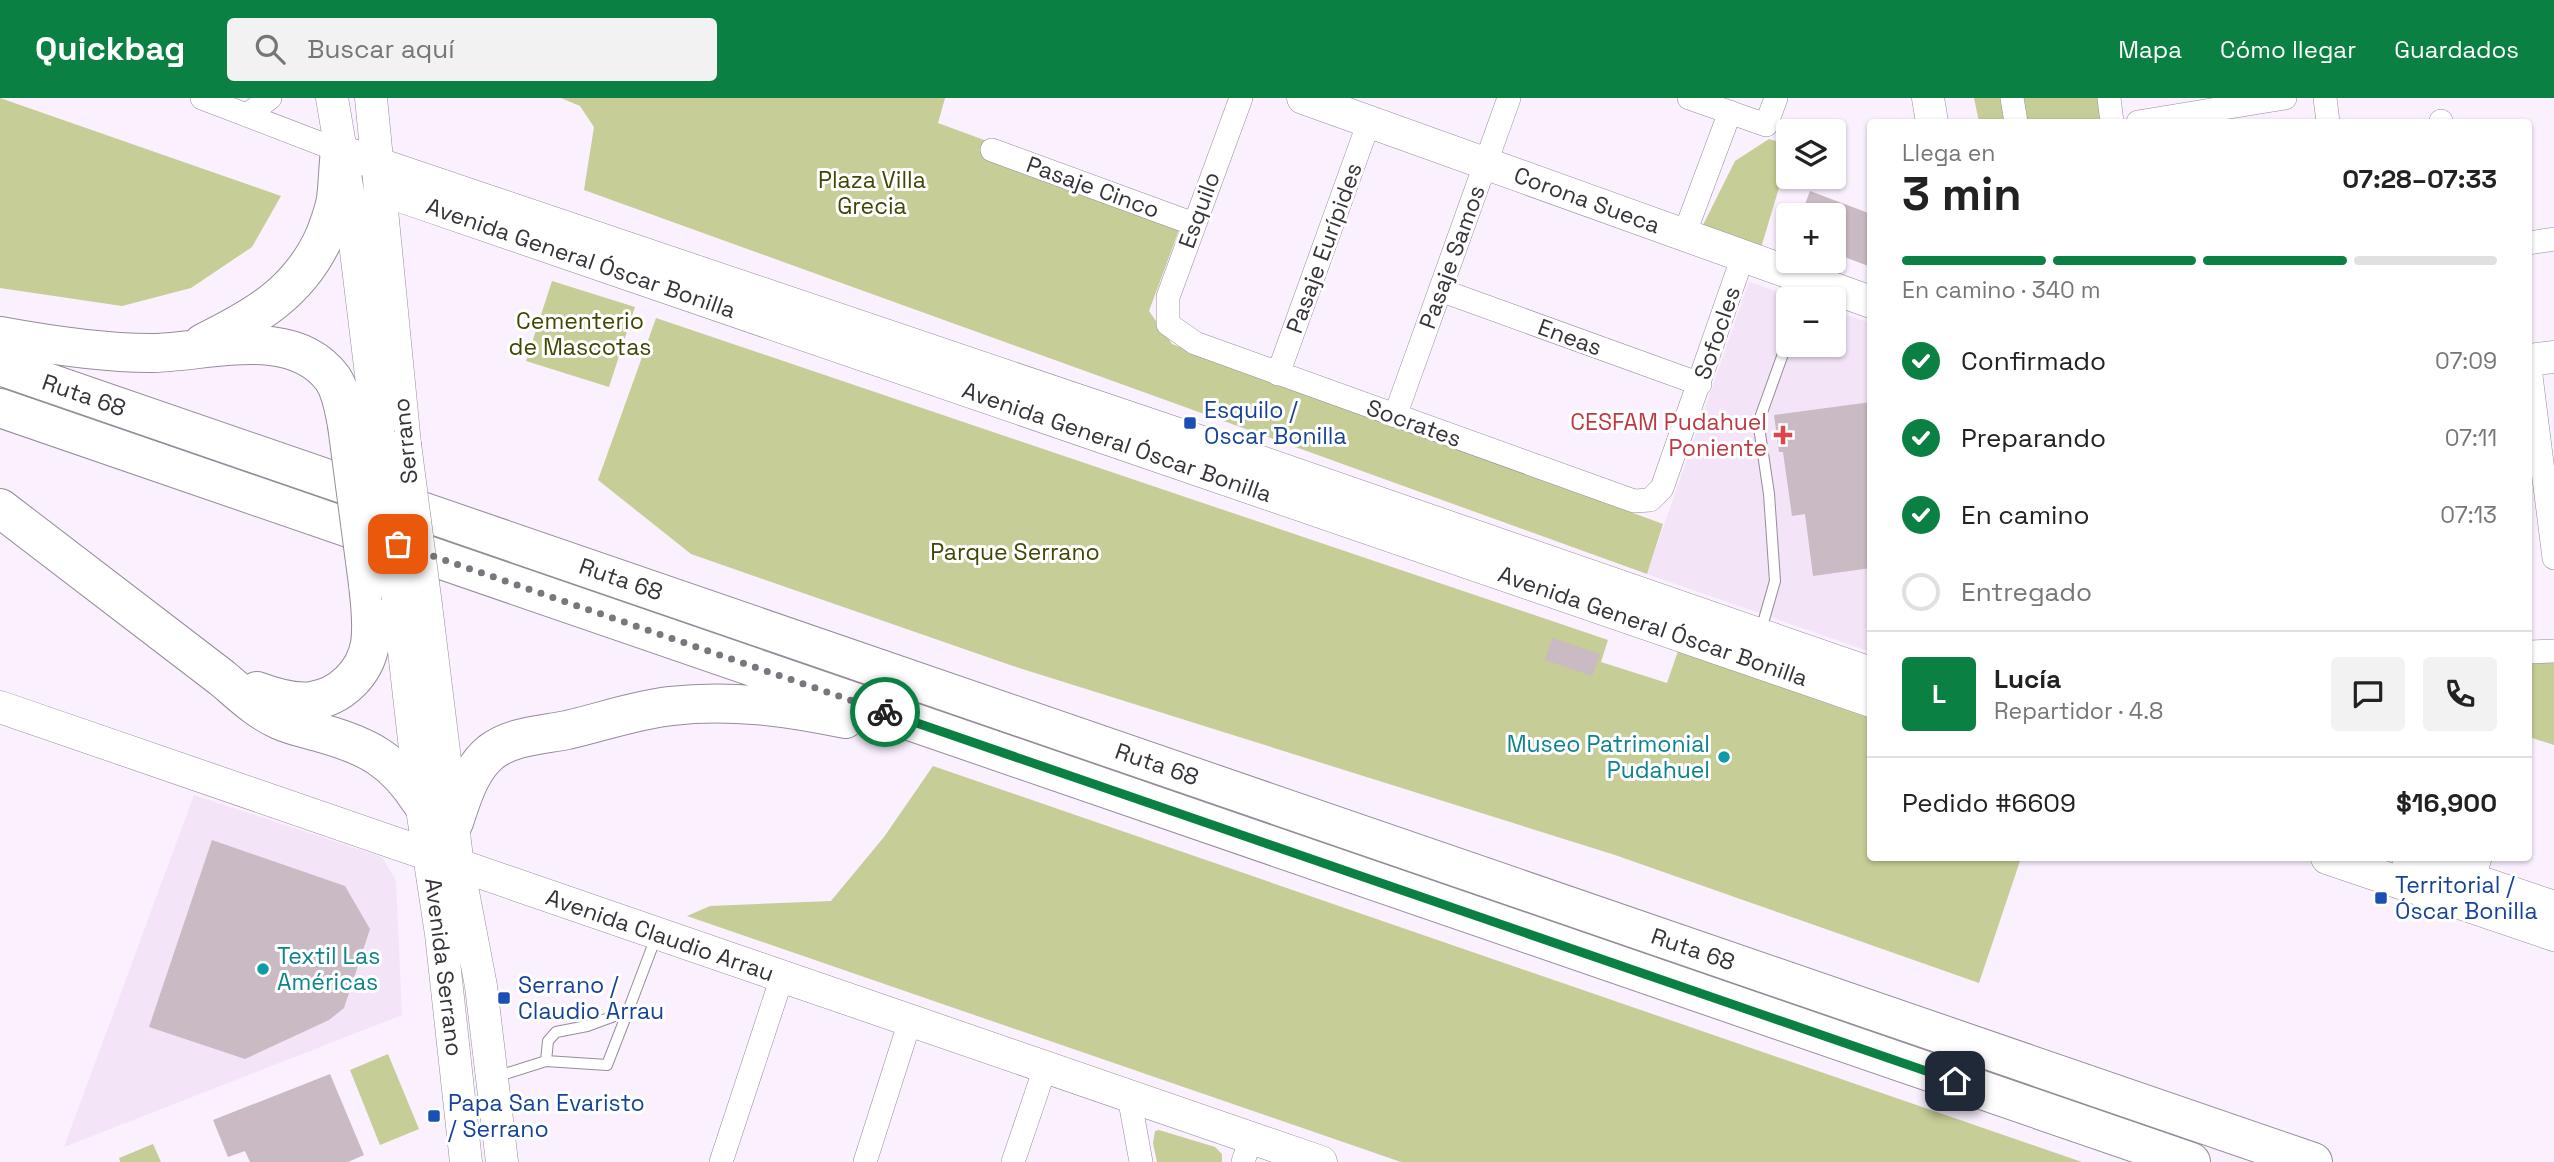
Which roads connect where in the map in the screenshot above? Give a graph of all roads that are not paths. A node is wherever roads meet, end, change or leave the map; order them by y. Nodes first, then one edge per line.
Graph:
1 (202, 98) edge
2 (270, 98) edge
3 (332, 98) edge
4 (371, 98) edge
5 (1241, 98) edge
6 (1303, 98) edge
7 (1509, 98) edge
8 (1689, 98) edge
9 (1776, 98) edge
10 (1928, 98) edge
11 (2012, 98) edge
12 (2109, 98) edge
13 (2285, 98) edge
14 (2325, 98) edge
15 (2220, 110) edge
16 (1730, 113) junction
17 (247, 115) junction
18 (1932, 119) edge
19 (2015, 119) edge
20 (2112, 119) edge
21 (2158, 119) edge
22 (2328, 119) edge
23 (1369, 122) junction
24 (992, 150) dead end
25 (340, 151) junction
26 (376, 164) junction
27 (1486, 164) junction
28 (1194, 224) junction
29 (1684, 235) junction
30 (2554, 239) edge
31 (2532, 243) edge
32 (1743, 256) junction
33 (1440, 290) junction
34 (1867, 301) edge
35 (1168, 324) joint
36 (0, 336) edge
37 (188, 350) junction
38 (1782, 357) edge
39 (2554, 357) edge
40 (2532, 360) edge
41 (0, 366) edge
42 (1278, 374) junction
43 (1700, 384) junction
44 (2532, 384) edge
45 (0, 408) edge
46 (1395, 416) junction
47 (377, 434) junction
48 (1662, 488) joint
49 (0, 508) edge
50 (2554, 558) edge
51 (397, 596) junction
52 (1760, 634) junction
53 (2554, 650) edge
54 (2532, 652) edge
55 (1867, 672) edge
56 (222, 678) junction
57 (1867, 700) edge
58 (0, 707) edge
59 (1113, 792) junction
60 (421, 802) junction
61 (454, 822) junction
62 (429, 855) junction
63 (2336, 861) edge
64 (2427, 861) edge
65 (458, 866) junction
66 (2477, 869) edge
67 (2554, 908) edge
68 (657, 934) junction
69 (2554, 935) edge
70 (782, 977) junction
71 (628, 1011) junction
72 (910, 1021) junction
73 (547, 1061) junction
74 (1045, 1068) junction
75 (491, 1078) junction
76 (1129, 1096) junction
77 (1247, 1150) edge
78 (501, 1159) edge
79 (465, 1162) edge
80 (721, 1162) edge
81 (865, 1162) edge
82 (1013, 1162) edge
83 (1141, 1162) edge
84 (1321, 1162) edge
85 (2191, 1162) edge
86 (2313, 1162) edge

1 - 17 street, Avenida General Óscar Bonilla
2 - 17 street
3 - 25 street, Serrano
4 - 26 street, Serrano
5 - 28 street, Esquilo
6 - 23 street, Corona Sueca
7 - 27 street, Pasaje Samos
8 - 16 street
9 - 16 street
10 - 18 street
11 - 19 street
12 - 20 street
13 - 15 street
14 - 22 street
15 - 21 street
16 - 29 street
17 - 25 street, Avenida General Óscar Bonilla
23 - 27 street, Corona Sueca
23 - 42 street, Pasaje Eurípides
24 - 28 street, Pasaje Cinco
25 - 26 street, Avenida General Óscar Bonilla
25 - 37 highway
25 - 47 street, Serrano
26 - 47 street, Serrano
26 - 52 street, Avenida General Óscar Bonilla
26 - 57 street, Avenida General Óscar Bonilla
27 - 29 street, Corona Sueca
27 - 33 street, Pasaje Samos
28 - 35 street, Esquilo
29 - 32 street, Corona Sueca
30 - 31 street
32 - 34 street, Corona Sueca
32 - 43 street, Sofocles
33 - 43 street, Eneas
33 - 46 street, Pasaje Samos
35 - 42 street, Socrates
36 - 37 highway
37 - 47 highway
38 - 52 lane
39 - 40 street
41 - 86 highway, Ruta 68
42 - 46 street, Socrates
43 - 48 street, Sofocles
44 - 50 street
45 - 59 highway, Ruta 68
46 - 48 street, Socrates
47 - 51 highway, bridge
47 - 51 street, Serrano, bridge
49 - 56 highway
51 - 56 highway
51 - 60 street, Serrano
51 - 61 street, Serrano
52 - 55 street, Avenida General Óscar Bonilla
53 - 54 street
56 - 60 highway
58 - 62 street, Avenida Claudio Arrau
59 - 61 highway
59 - 85 highway, Ruta 68
60 - 62 street, Serrano
61 - 65 street, Serrano
62 - 65 street, Avenida Claudio Arrau
62 - 79 street, Avenida Serrano
63 - 69 street
64 - 66 street
65 - 68 street, Avenida Claudio Arrau
65 - 75 street, Avenida Serrano
66 - 67 street
68 - 70 street, Avenida Claudio Arrau
68 - 71 lane
70 - 72 street, Avenida Claudio Arrau
70 - 80 street
71 - 73 lane
71 - 73 lane
72 - 74 street, Avenida Claudio Arrau
72 - 81 street
73 - 75 lane
74 - 76 street, Avenida Claudio Arrau
74 - 82 street
75 - 78 street, Avenida Serrano
76 - 77 street, Avenida Claudio Arrau
76 - 83 street
77 - 84 street, Avenida Claudio Arrau
78 - 79 street

